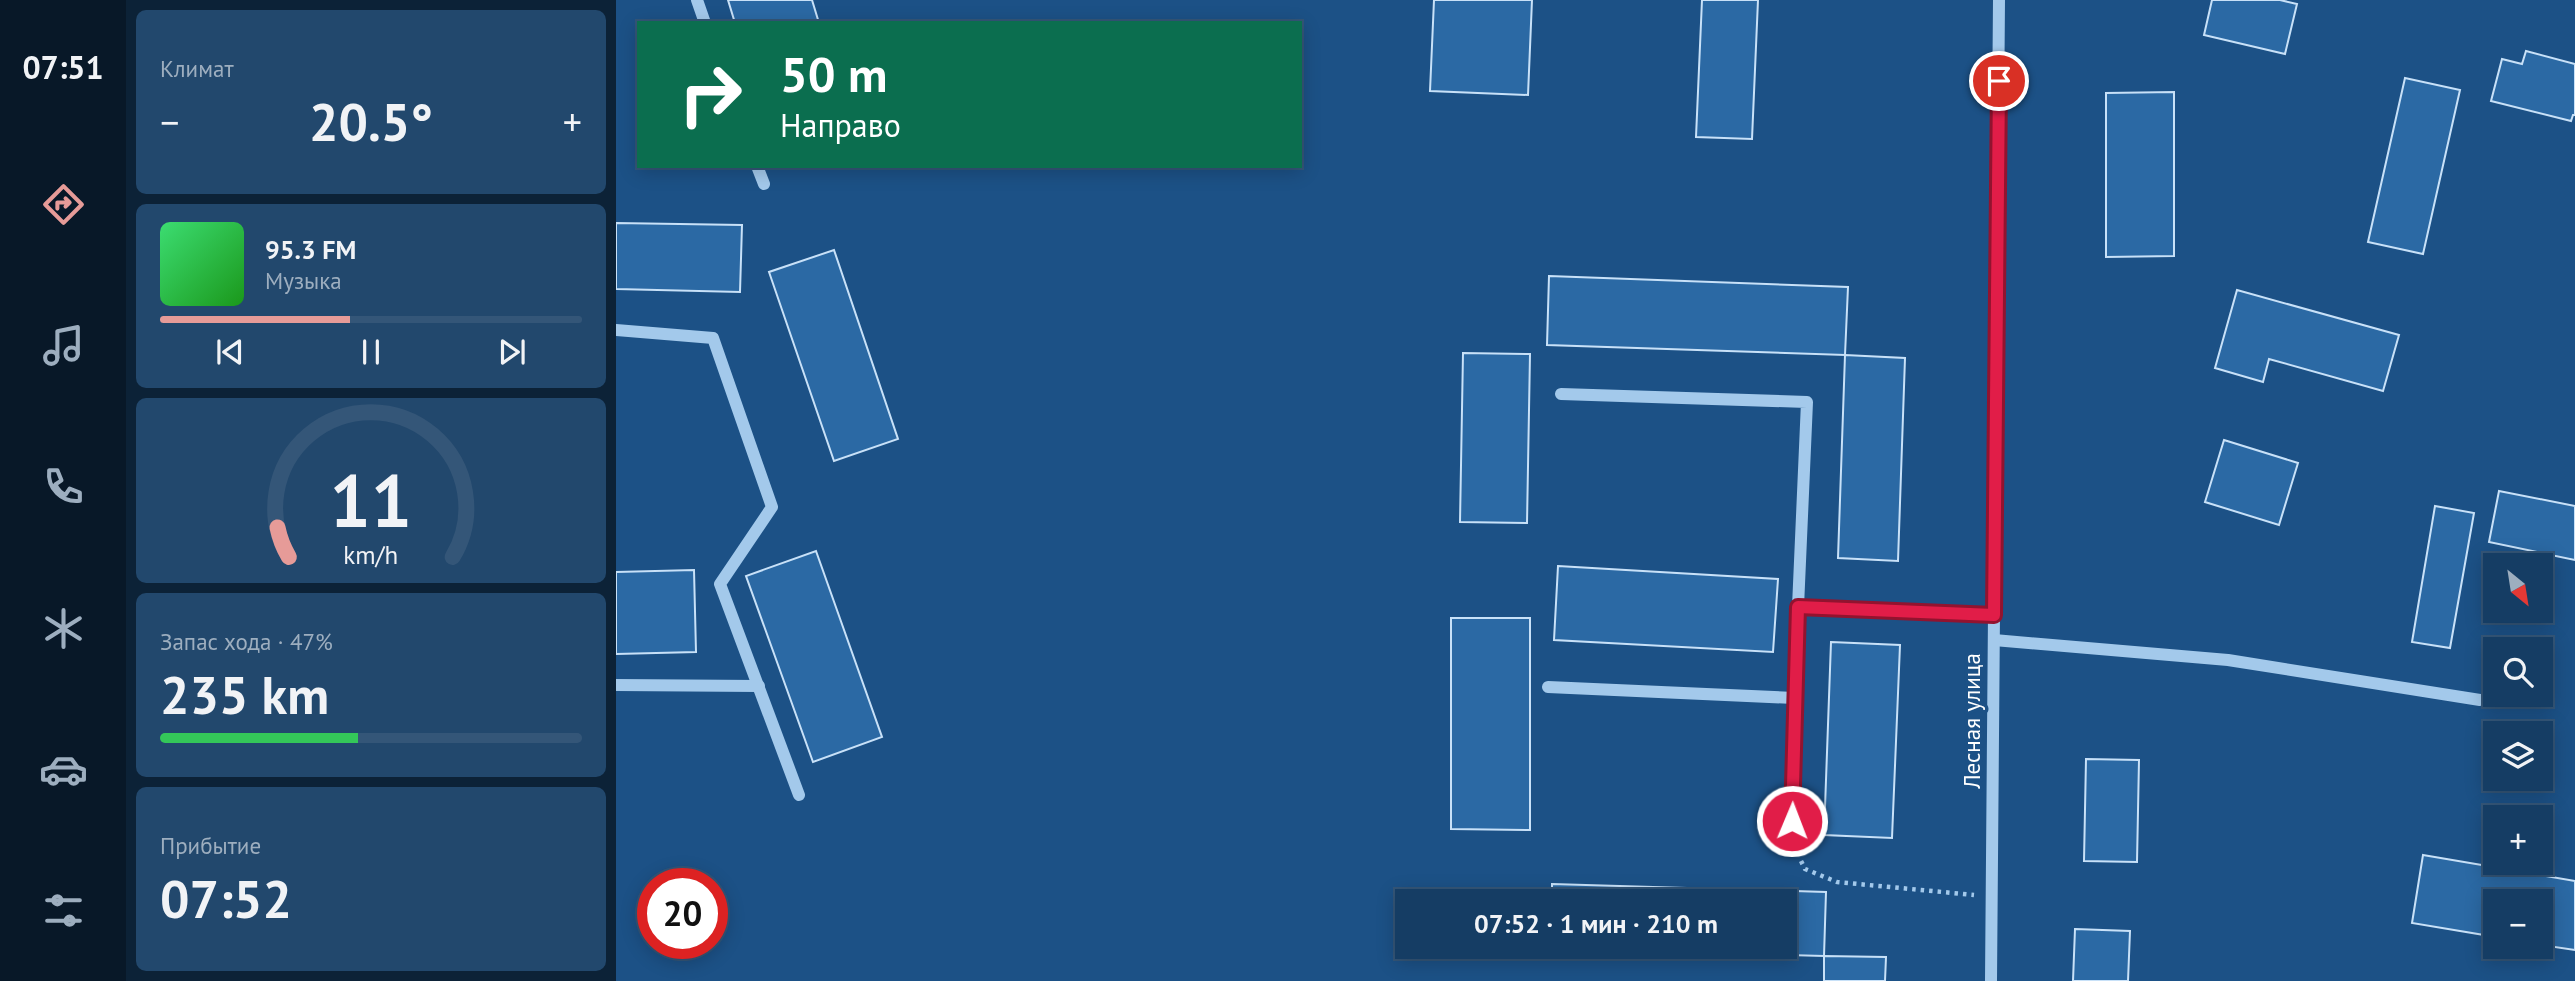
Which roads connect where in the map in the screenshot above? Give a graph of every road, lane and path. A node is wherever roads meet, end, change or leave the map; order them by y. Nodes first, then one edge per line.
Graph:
1 (697, 0) edge
2 (1999, 0) edge
3 (704, 21) edge
4 (758, 168) edge
5 (764, 184) dead end
6 (616, 330) edge
7 (1562, 394) dead end
8 (1798, 607) junction
9 (1994, 615) junction
10 (1994, 640) junction
11 (616, 685) edge
12 (759, 687) junction
13 (1548, 687) dead end
14 (1794, 698) junction
15 (2480, 700) dead end
16 (799, 795) dead end
17 (1792, 846) joint
18 (1992, 897) junction
19 (1991, 981) edge

1 - 3 street
2 - 9 street, Лесная улица
4 - 5 street
6 - 12 street
7 - 8 street
8 - 9 street
8 - 14 street
9 - 10 street, Лесная улица
10 - 15 street
10 - 18 street, Лесная улица
11 - 12 street
12 - 16 street
13 - 14 street
14 - 17 street
17 - 18 path
18 - 19 street, Лесная улица

